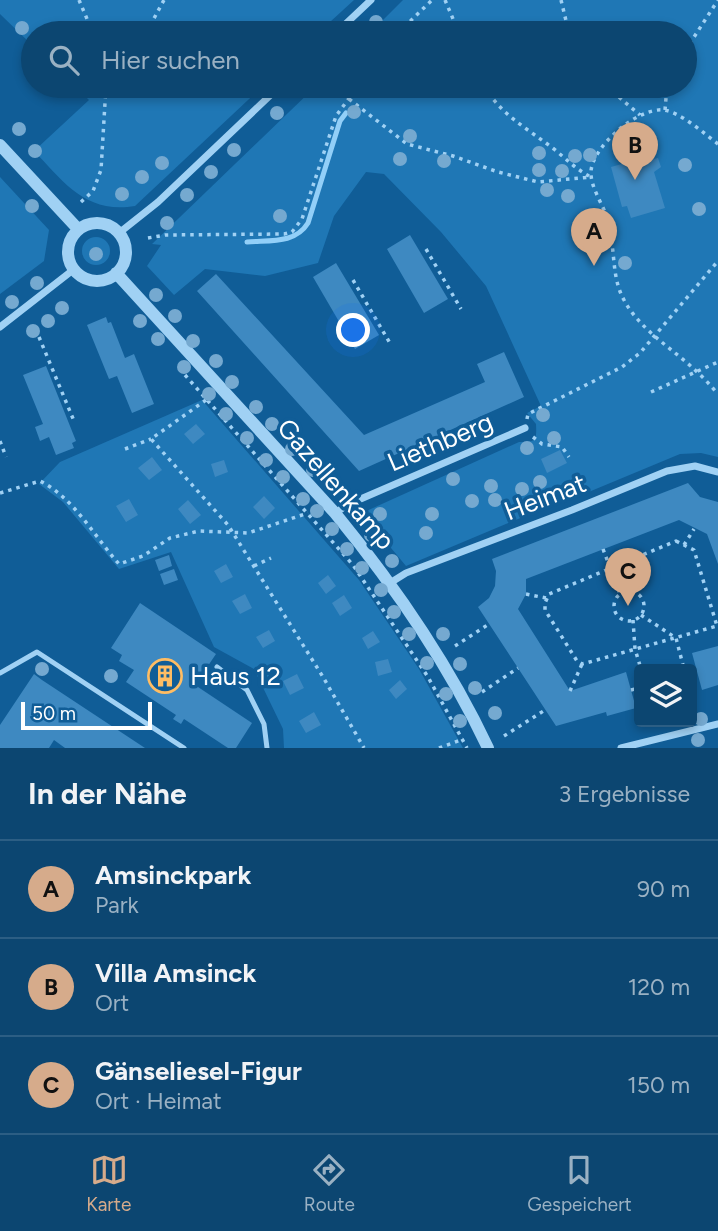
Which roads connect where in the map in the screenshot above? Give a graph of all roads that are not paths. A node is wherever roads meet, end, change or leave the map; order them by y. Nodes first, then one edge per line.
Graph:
1 (371, 0) edge
2 (349, 21) edge
3 (268, 98) edge
4 (0, 145) edge
5 (78, 229) junction
6 (119, 233) junction
7 (73, 270) junction
8 (116, 274) junction
9 (0, 327) edge
10 (525, 428) road end
11 (718, 472) edge
12 (335, 513) junction
13 (390, 583) junction
14 (217, 667) dead end
15 (0, 673) edge
16 (718, 724) edge
17 (184, 748) edge
18 (267, 748) edge
19 (488, 748) edge
20 (621, 748) edge

1 - 2 street
3 - 6 street
4 - 5 street
5 - 6 street
5 - 7 street
6 - 8 street
7 - 8 street
7 - 9 street
8 - 12 street, Gazellenkamp
10 - 12 street, Liethberg
11 - 13 street, Heimat
12 - 13 street, Gazellenkamp
13 - 19 street, Gazellenkamp
14 - 18 lane
15 - 17 lane
16 - 20 street

